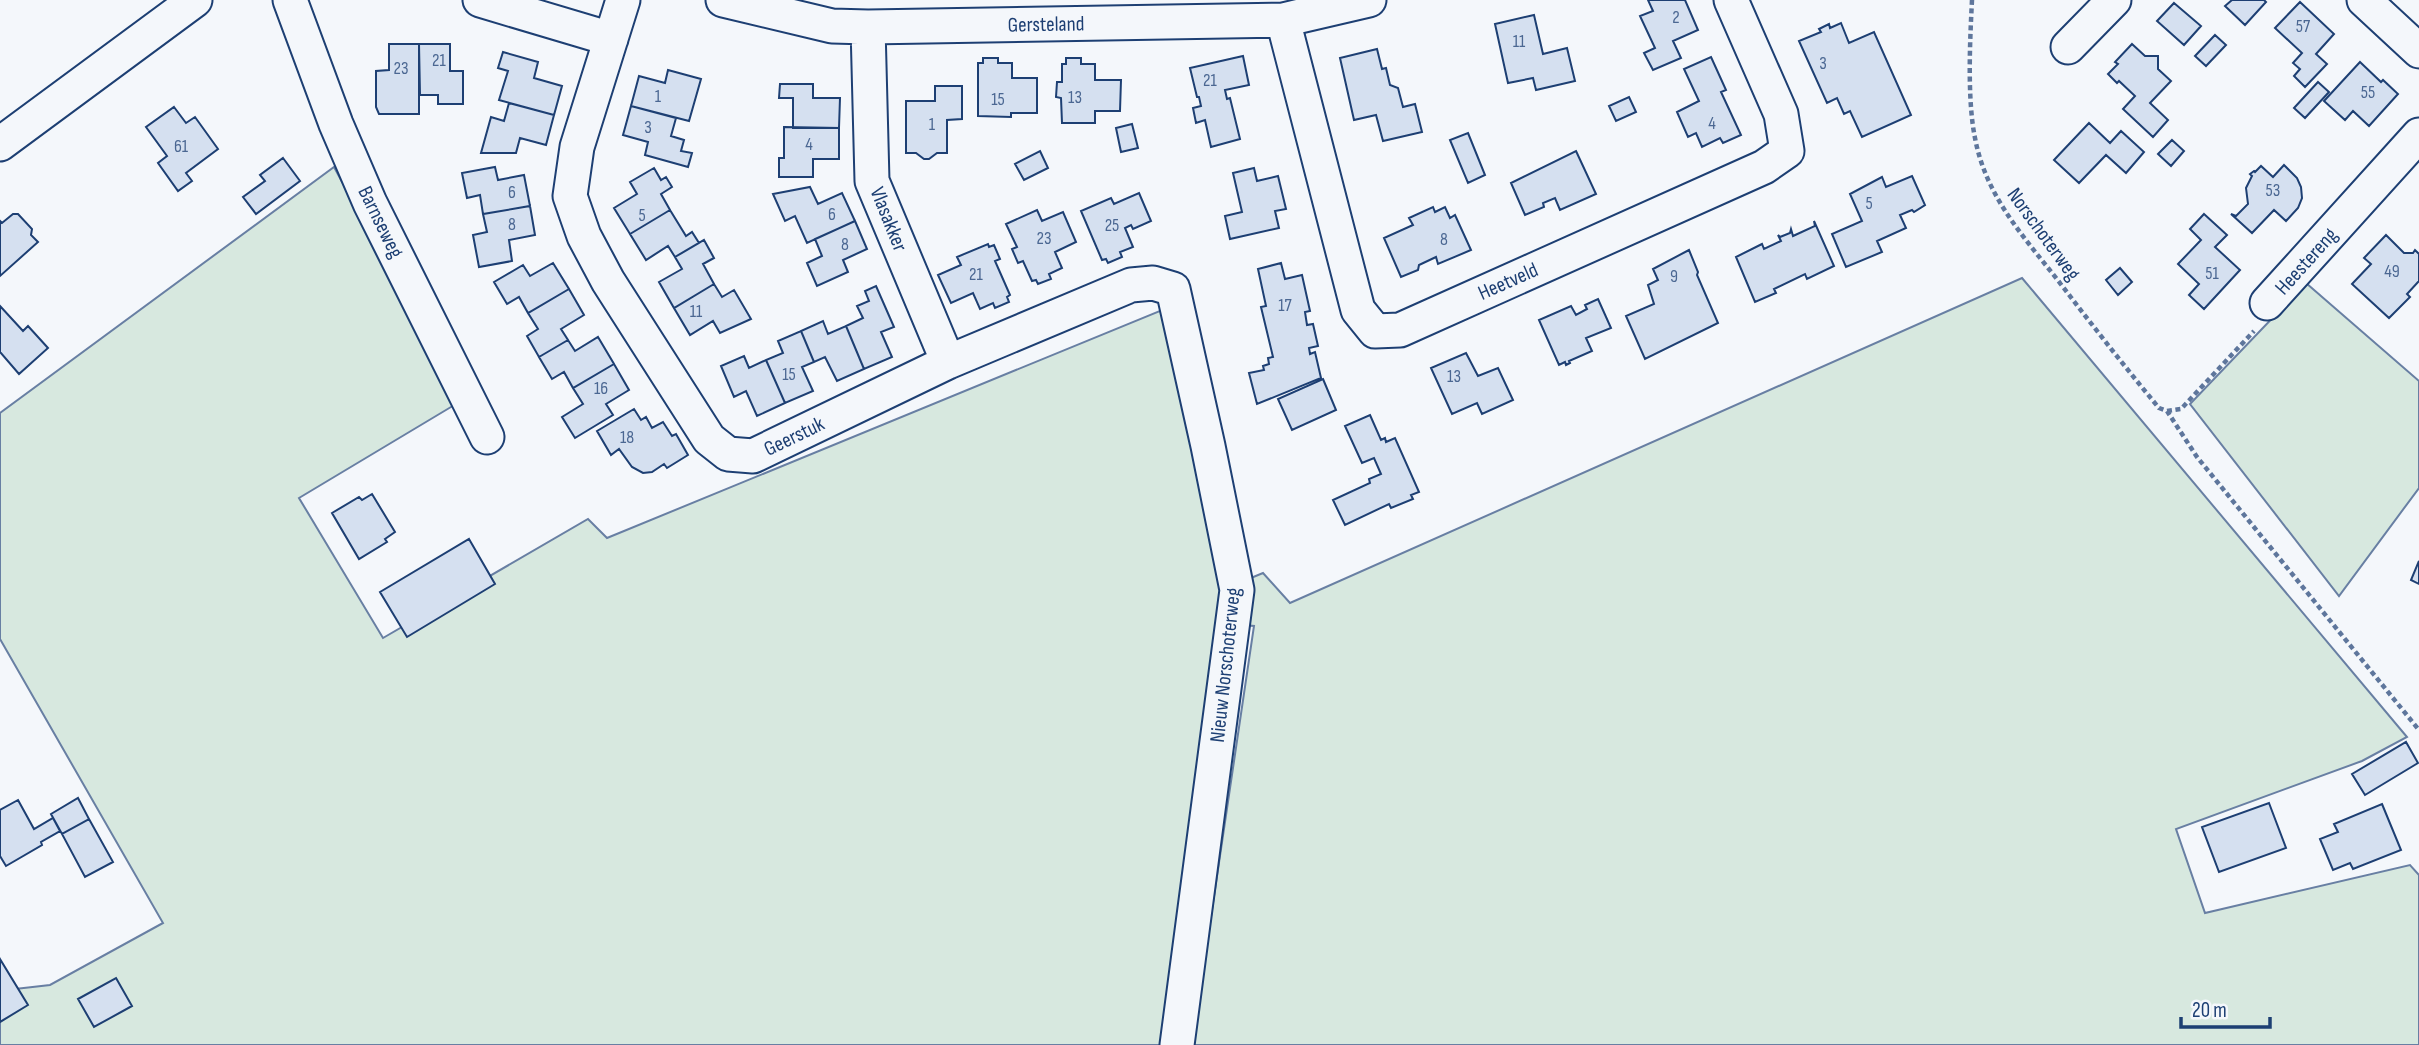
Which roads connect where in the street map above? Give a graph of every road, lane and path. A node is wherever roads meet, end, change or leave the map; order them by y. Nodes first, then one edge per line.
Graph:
1 (195, 0) edge
2 (290, 0) edge
3 (480, 0) edge
4 (623, 0) edge
5 (723, 0) edge
6 (1370, 0) edge
7 (1731, 0) edge
8 (1972, 0) edge
9 (2114, 0) edge
10 (2364, 0) edge
11 (1283, 20) junction
12 (868, 27) junction
13 (611, 39) junction
14 (2068, 47) dead end
15 (2419, 51) edge
16 (2419, 135) edge
17 (0, 144) edge
18 (1173, 289) joint
19 (2267, 303) joint
20 (948, 362) junction
21 (2166, 411) junction
22 (487, 437) dead end
23 (2419, 730) edge
24 (1177, 1045) edge

1 - 17 street
2 - 22 street, Barnseweg
3 - 13 street
4 - 13 street, Geerstuk
5 - 12 street, Gersteland
6 - 11 street, Gersteland
7 - 11 street, Heetveld
8 - 21 path, Norschoterweg
9 - 14 street
10 - 15 street
11 - 12 street, Gersteland
12 - 20 street, Vlasakker
13 - 20 street, Geerstuk
16 - 19 street, Heestereng
18 - 20 street, Geerstuk
18 - 24 street, Nieuw Norschoterweg
19 - 21 path, Heestereng
21 - 23 path, Norschoterweg

